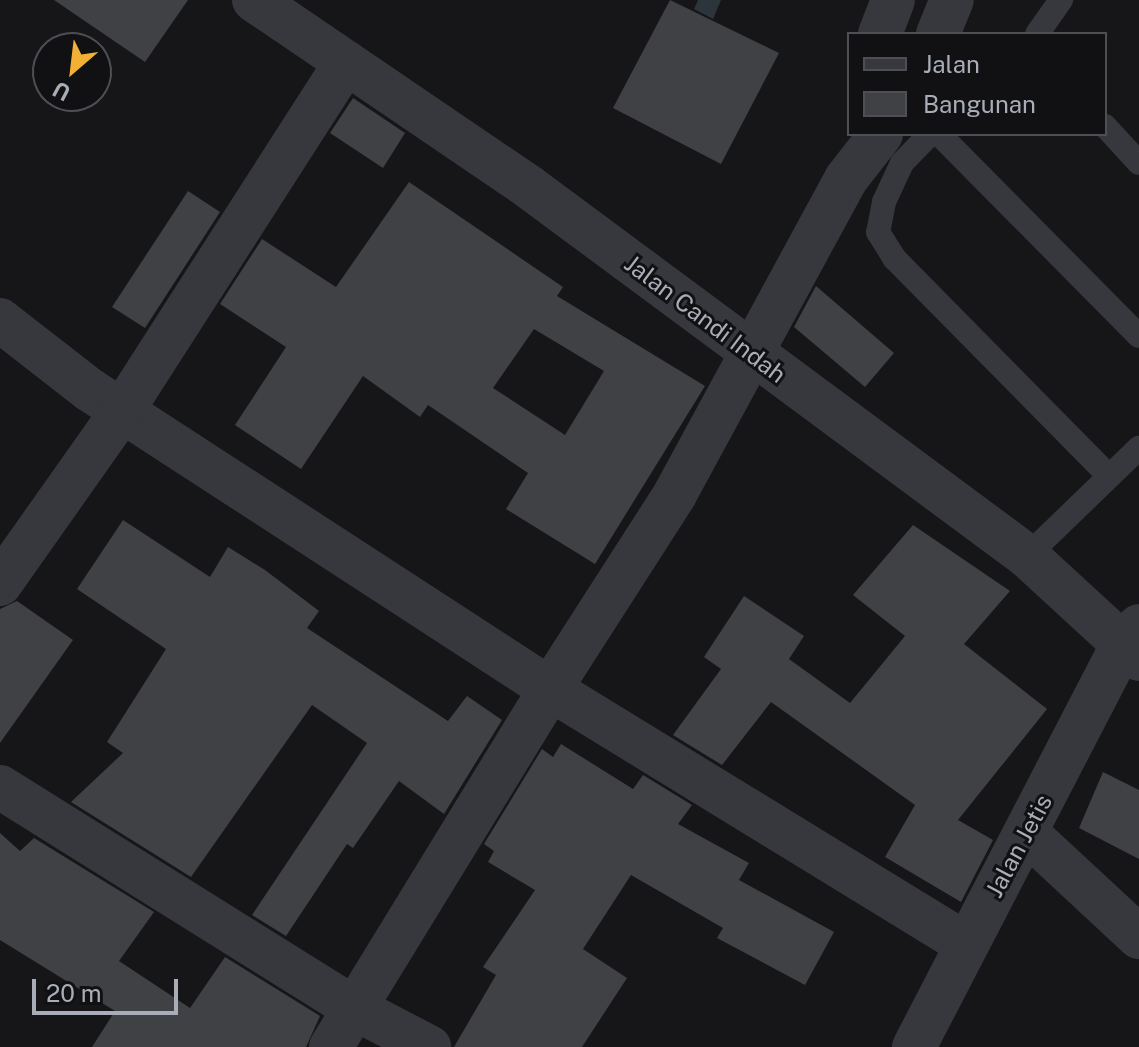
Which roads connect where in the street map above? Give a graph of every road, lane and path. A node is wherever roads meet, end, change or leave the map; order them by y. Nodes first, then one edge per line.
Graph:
1 (254, 0) edge
2 (893, 0) edge
3 (952, 0) edge
4 (1061, 0) edge
5 (881, 32) edge
6 (939, 32) edge
7 (1038, 32) edge
8 (346, 62) junction
9 (1107, 128) edge
10 (854, 136) edge
11 (879, 136) edge
12 (928, 136) edge
13 (941, 136) edge
14 (1139, 163) edge
15 (846, 179) junction
16 (0, 320) edge
17 (1139, 336) edge
18 (754, 356) junction
19 (124, 408) junction
20 (1139, 448) edge
21 (1109, 476) junction
22 (1027, 556) junction
23 (0, 584) edge
24 (1134, 643) edge
25 (550, 689) junction
26 (0, 787) edge
27 (1027, 833) junction
28 (1139, 937) edge
29 (965, 943) junction
30 (354, 1008) junction
31 (920, 1042) edge
32 (331, 1047) edge
33 (429, 1047) edge

1 - 8 street, Jalan Candi Indah
2 - 5 street
3 - 6 street
4 - 7 lane
8 - 18 street, Jalan Candi Indah
8 - 19 street
9 - 14 lane
10 - 15 street
11 - 15 street
12 - 21 lane
13 - 17 lane
15 - 18 street
16 - 19 street
18 - 22 street, Jalan Candi Indah
18 - 25 street
19 - 23 street
19 - 25 street
20 - 21 lane
21 - 22 lane
22 - 24 street, Jalan Candi Indah
24 - 27 street, Jalan Jetis
25 - 29 street
25 - 30 street
26 - 30 street
27 - 28 street
27 - 29 street, Jalan Jetis
29 - 31 street, Jalan Jetis
30 - 32 street
30 - 33 street

